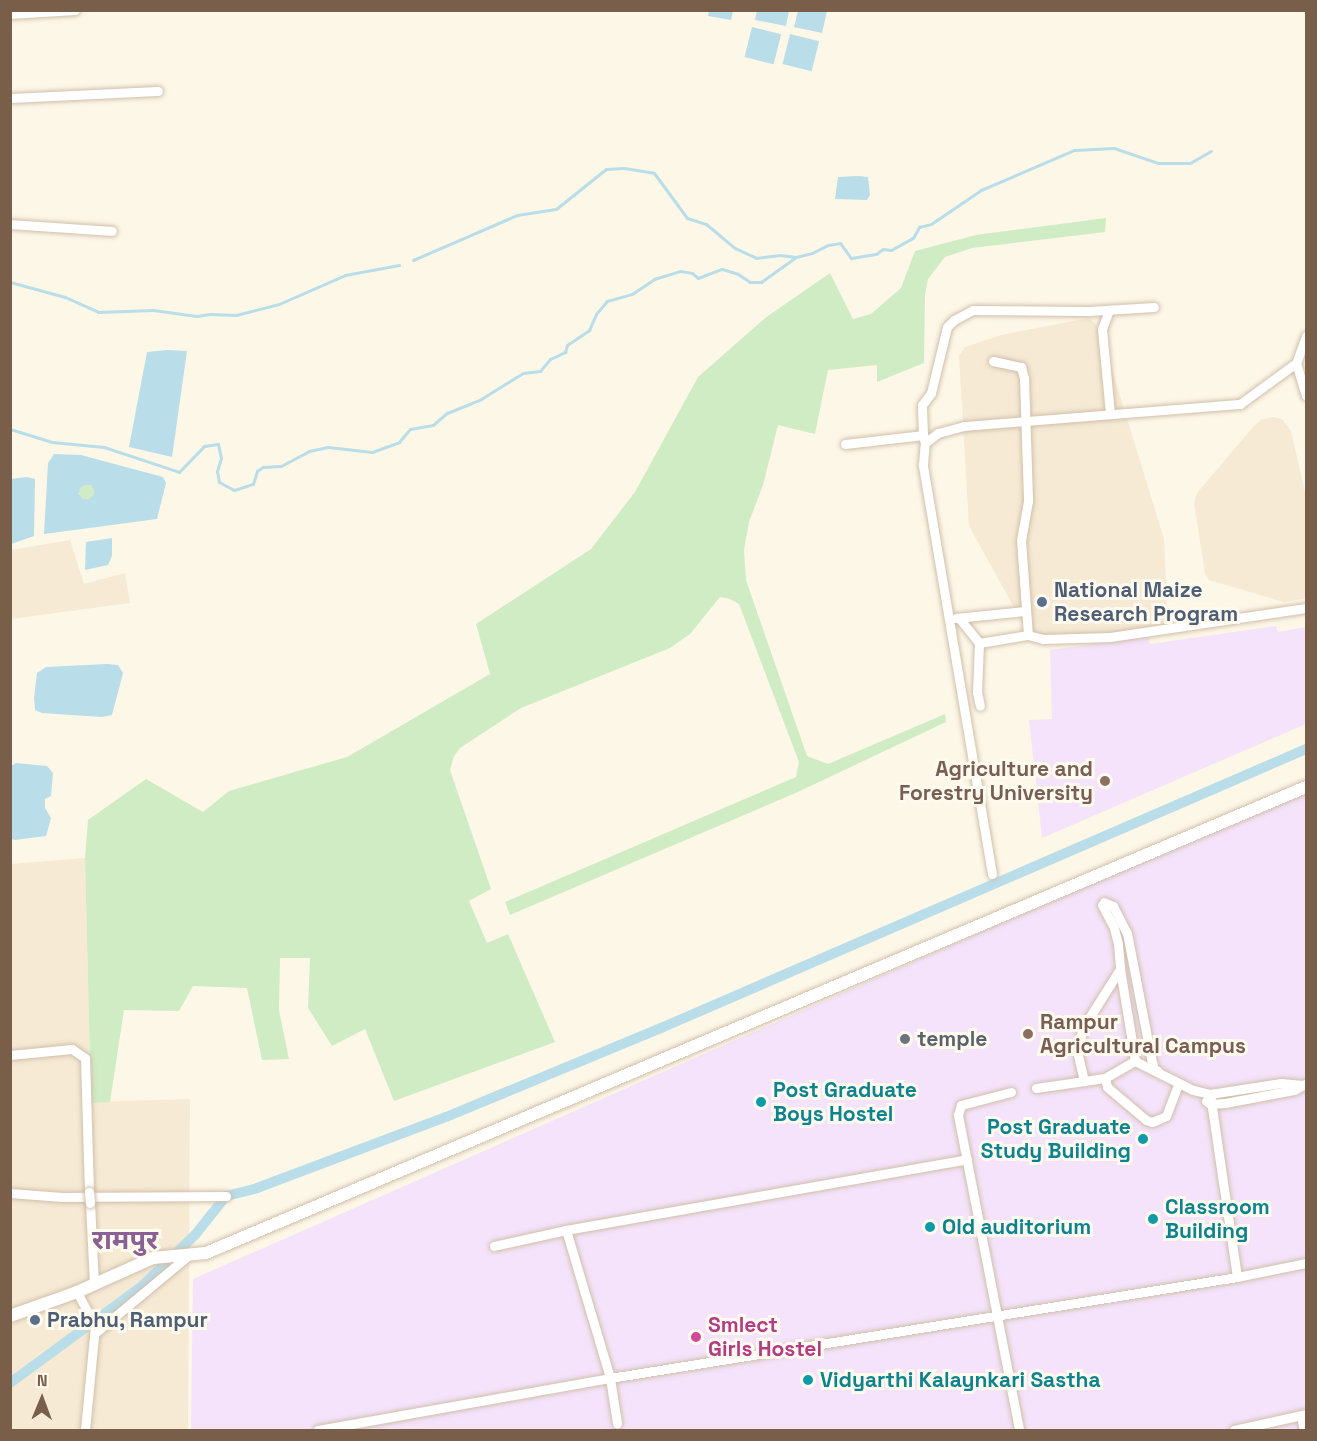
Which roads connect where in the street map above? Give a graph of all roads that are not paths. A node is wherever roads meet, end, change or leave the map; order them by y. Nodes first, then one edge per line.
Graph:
1 (75, 10) edge
2 (10, 14) edge
3 (158, 90) dead end
4 (10, 98) edge
5 (10, 224) edge
6 (112, 231) dead end
7 (1154, 307) dead end
8 (1109, 310) junction
9 (1306, 336) edge
10 (993, 361) dead end
11 (1296, 363) junction
12 (1306, 396) edge
13 (1110, 414) junction
14 (1025, 421) junction
15 (924, 439) junction
16 (845, 444) dead end
17 (1306, 608) edge
18 (1025, 611) junction
19 (954, 619) junction
20 (1028, 635) junction
21 (979, 643) junction
22 (980, 706) dead end
23 (1306, 787) edge
24 (992, 874) dead end
25 (1120, 969) junction
26 (10, 1055) edge
27 (1135, 1061) junction
28 (1168, 1077) junction
29 (1106, 1078) junction
30 (1084, 1081) junction
31 (1179, 1084) junction
32 (1306, 1084) edge
33 (1036, 1088) dead end
34 (1011, 1092) dead end
35 (1210, 1099) junction
36 (967, 1159) junction
37 (10, 1193) edge
38 (226, 1196) dead end
39 (566, 1230) junction
40 (494, 1246) dead end
41 (184, 1255) junction
42 (1306, 1263) edge
43 (1237, 1277) junction
44 (94, 1285) junction
45 (77, 1292) junction
46 (13, 1314) edge
47 (996, 1316) junction
48 (95, 1329) junction
49 (610, 1378) junction
50 (1304, 1415) edge
51 (617, 1423) dead end
52 (85, 1431) edge
53 (318, 1431) edge
54 (1019, 1431) edge
55 (1234, 1431) edge
56 (1304, 1431) edge

1 - 2 street
3 - 4 street
5 - 6 street
7 - 8 street
8 - 13 street
8 - 15 street
9 - 11 street
10 - 14 street
11 - 12 street
11 - 13 street
13 - 14 street
14 - 15 street
14 - 18 street
15 - 16 street
15 - 19 street
17 - 20 street
18 - 19 street
18 - 20 street
19 - 21 street
19 - 24 street
20 - 21 street
21 - 22 street
23 - 41 main road
25 - 27 street
25 - 28 street
25 - 30 street
26 - 44 street, bridge
27 - 28 street
27 - 29 street
28 - 31 street
29 - 30 street
29 - 31 street
30 - 33 street
31 - 35 street
32 - 35 street
34 - 36 street
35 - 43 street
36 - 39 street
36 - 47 street
37 - 38 street
39 - 40 street
39 - 49 street
41 - 44 main road
41 - 48 street
42 - 43 street
43 - 47 street
44 - 45 main road
45 - 46 main road
45 - 48 street
47 - 49 street
47 - 54 street
48 - 52 street
49 - 51 street
49 - 53 street
50 - 55 street
50 - 56 street

